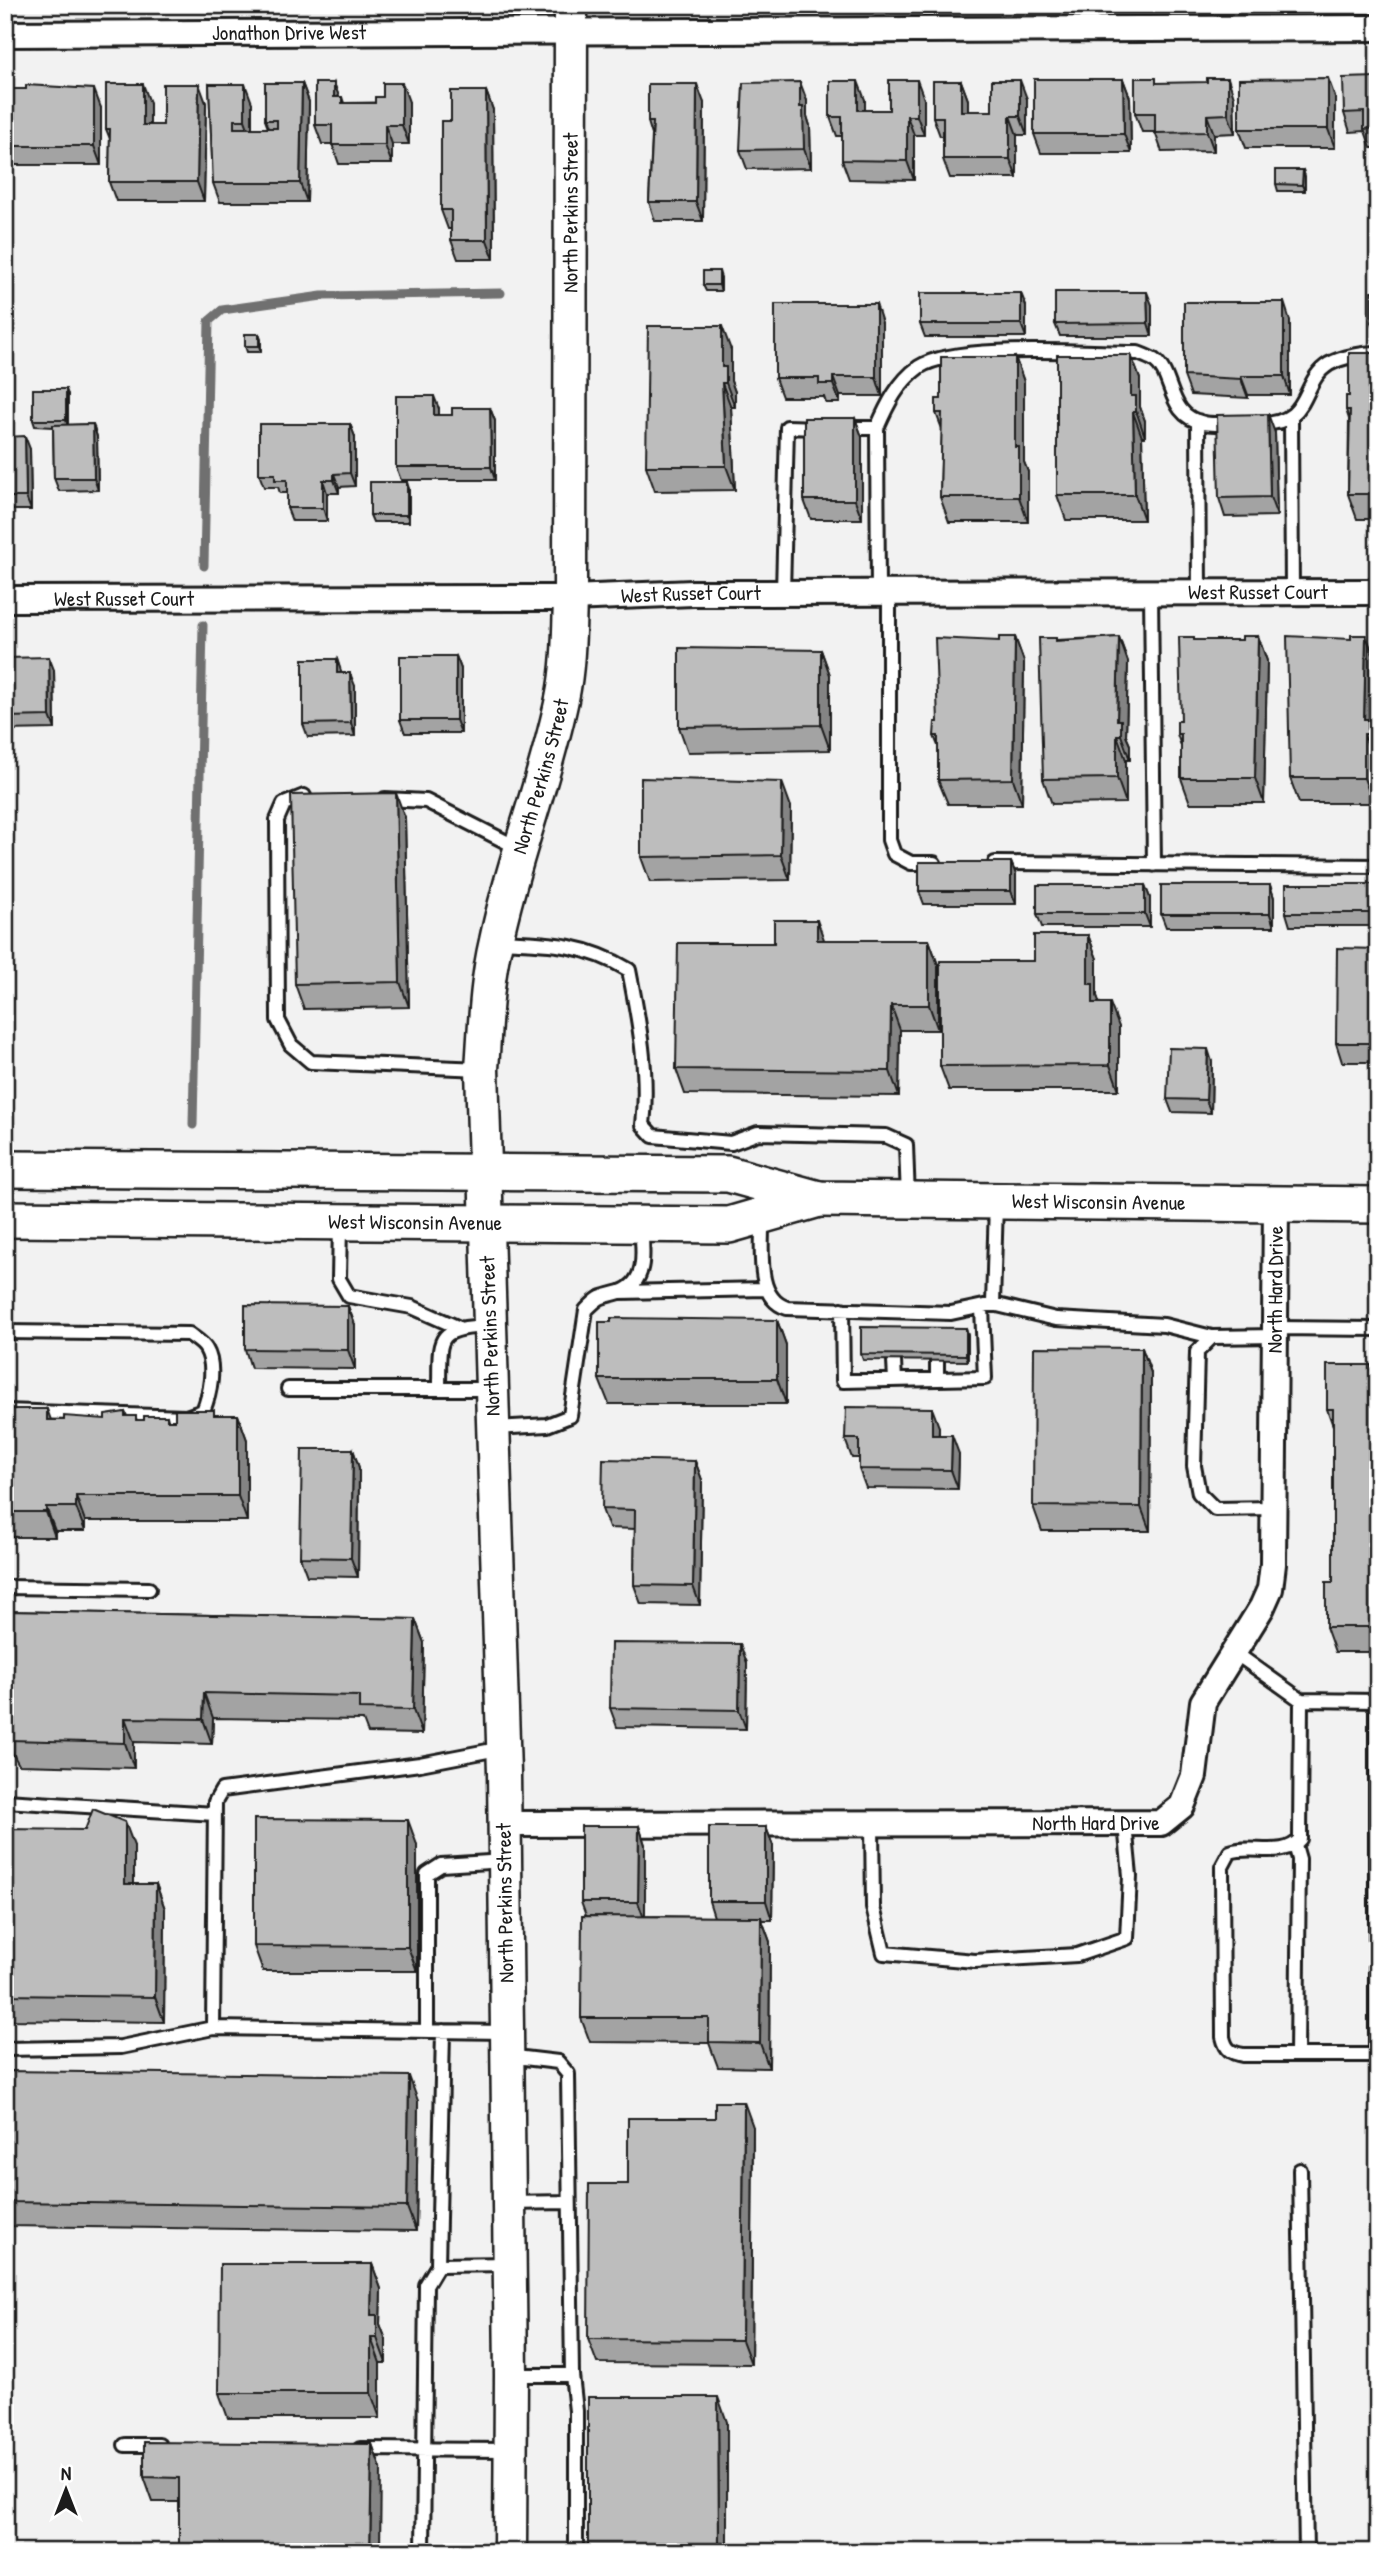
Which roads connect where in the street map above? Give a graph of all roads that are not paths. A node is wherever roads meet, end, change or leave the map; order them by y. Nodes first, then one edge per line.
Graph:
1 (571, 19) edge
2 (1378, 28) edge
3 (5, 34) edge
4 (1378, 353) edge
5 (1292, 416) junction
6 (1198, 421) junction
7 (877, 428) junction
8 (1151, 592) junction
9 (1292, 592) junction
10 (1378, 592) edge
11 (783, 593) junction
12 (1199, 593) junction
13 (884, 594) junction
14 (570, 598) junction
15 (5, 599) edge
16 (315, 796) edge
17 (371, 799) edge
18 (521, 850) junction
19 (951, 863) edge
20 (978, 863) edge
21 (1154, 865) junction
22 (1378, 866) edge
23 (496, 941) junction
24 (482, 1069) junction
25 (5, 1169) edge
26 (484, 1173) junction
27 (745, 1179) junction
28 (908, 1200) junction
29 (996, 1201) junction
30 (1276, 1204) junction
31 (1378, 1205) edge
32 (5, 1219) edge
33 (340, 1221) junction
34 (487, 1222) junction
35 (641, 1224) junction
36 (766, 1289) junction
37 (620, 1292) junction
38 (987, 1306) junction
39 (842, 1309) junction
40 (490, 1326) junction
41 (457, 1327) junction
42 (1378, 1329) edge
43 (5, 1332) edge
44 (1275, 1332) junction
45 (1212, 1337) junction
46 (894, 1361) edge
47 (937, 1361) edge
48 (937, 1379) junction
49 (895, 1380) junction
50 (288, 1389) dead end
51 (439, 1389) junction
52 (492, 1389) junction
53 (5, 1411) edge
54 (493, 1428) junction
55 (1273, 1508) junction
56 (5, 1587) edge
57 (149, 1589) dead end
58 (1234, 1652) junction
59 (1301, 1700) junction
60 (1377, 1701) edge
61 (503, 1748) junction
62 (5, 1801) edge
63 (215, 1814) junction
64 (504, 1824) junction
65 (872, 1825) junction
66 (1125, 1825) junction
67 (1295, 1845) junction
68 (505, 1861) junction
69 (213, 2028) junction
70 (428, 2031) junction
71 (443, 2031) junction
72 (506, 2044) junction
73 (5, 2049) edge
74 (1377, 2055) edge
75 (1297, 2056) junction
76 (1300, 2170) dead end
77 (567, 2202) junction
78 (508, 2203) junction
79 (438, 2264) junction
80 (509, 2264) junction
81 (511, 2375) junction
82 (572, 2375) junction
83 (125, 2445) dead end
84 (179, 2446) edge
85 (343, 2448) edge
86 (425, 2450) junction
87 (511, 2450) junction
88 (423, 2552) edge
89 (510, 2552) edge
90 (576, 2552) edge
91 (1306, 2552) edge

1 - 2 street, Jonathon Drive West
1 - 3 street, Jonathon Drive West
1 - 14 street, North Perkins Street
4 - 5 lane
5 - 6 lane
5 - 9 lane
6 - 7 lane
6 - 12 lane
7 - 11 lane
7 - 13 lane
8 - 12 street, West Russet Court
8 - 13 street, West Russet Court
8 - 21 lane
9 - 10 street, West Russet Court
9 - 12 street, West Russet Court
11 - 13 street, West Russet Court
11 - 14 street, West Russet Court
13 - 19 lane
14 - 15 street, West Russet Court
14 - 18 street, North Perkins Street
16 - 24 lane
17 - 18 lane
18 - 23 street, North Perkins Street
20 - 21 lane
21 - 22 lane
23 - 24 street, North Perkins Street
23 - 27 lane
24 - 26 street, North Perkins Street
25 - 26 main road, West Wisconsin Avenue
26 - 27 main road, West Wisconsin Avenue
26 - 34 street, North Perkins Street
27 - 28 main road, West Wisconsin Avenue
27 - 28 lane
27 - 35 main road, West Wisconsin Avenue
27 - 36 lane
28 - 29 main road, West Wisconsin Avenue
29 - 30 main road, West Wisconsin Avenue
29 - 38 lane
30 - 31 main road, West Wisconsin Avenue
30 - 44 street, North Hard Drive
32 - 33 main road, West Wisconsin Avenue
33 - 34 main road, West Wisconsin Avenue
33 - 41 lane
34 - 35 main road, West Wisconsin Avenue
34 - 40 street, North Perkins Street
35 - 37 lane
36 - 37 lane
36 - 39 lane
37 - 54 lane
38 - 39 lane
38 - 45 lane
38 - 48 lane
39 - 49 lane
40 - 41 lane
40 - 52 street, North Perkins Street
41 - 51 lane
42 - 44 lane
43 - 53 lane
44 - 45 lane
44 - 55 street, North Hard Drive
45 - 55 lane
46 - 49 lane
47 - 48 lane
48 - 49 lane
50 - 51 lane
51 - 52 lane
52 - 54 street, North Perkins Street
54 - 61 street, North Perkins Street
55 - 58 street, North Hard Drive
56 - 57 lane
58 - 59 lane
58 - 66 street, North Hard Drive
59 - 60 lane
59 - 67 lane
60 - 74 lane
61 - 63 lane
61 - 64 street, North Perkins Street
62 - 63 lane
63 - 69 lane
64 - 65 street, North Hard Drive
64 - 68 street, North Perkins Street
65 - 66 street, North Hard Drive
65 - 66 lane
67 - 75 lane
67 - 75 lane
68 - 70 lane
68 - 72 street, North Perkins Street
69 - 70 lane
69 - 73 lane
70 - 71 lane
71 - 72 lane
71 - 79 lane
72 - 77 lane
72 - 78 street, North Perkins Street
74 - 75 lane
76 - 91 lane
77 - 78 lane
77 - 82 lane
78 - 80 street, North Perkins Street
79 - 80 lane
79 - 86 lane
80 - 81 street, North Perkins Street
81 - 82 lane
81 - 87 street, North Perkins Street
82 - 90 lane
83 - 84 lane
85 - 86 lane
86 - 87 lane
86 - 88 lane
87 - 89 street, North Perkins Street

